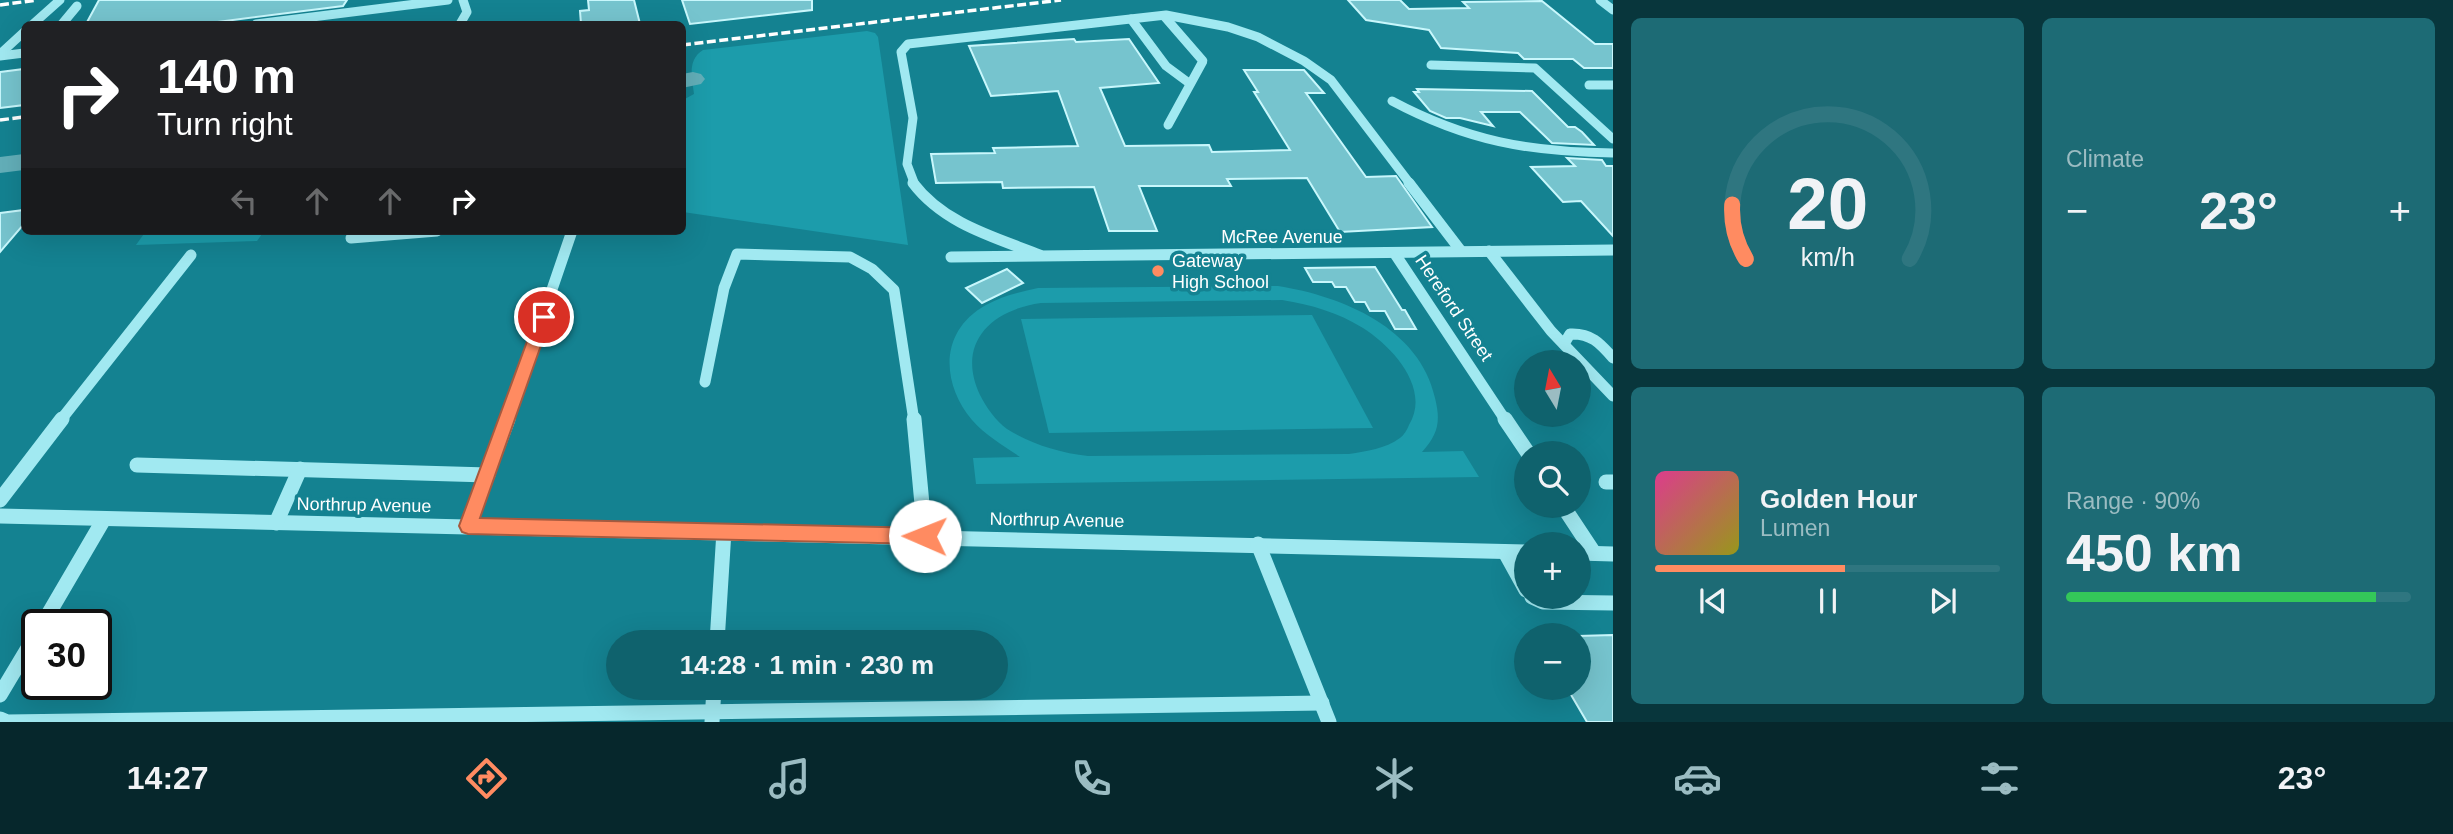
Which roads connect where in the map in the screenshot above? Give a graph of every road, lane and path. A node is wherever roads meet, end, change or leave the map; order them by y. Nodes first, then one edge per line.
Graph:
1 (60, 0) edge
2 (448, 0) edge
3 (463, 0) edge
4 (1600, 0) edge
5 (77, 6) dead end
6 (1613, 10) edge
7 (363, 12) junction
8 (1164, 16) junction
9 (1131, 19) junction
10 (36, 21) edge
11 (64, 21) edge
12 (282, 21) edge
13 (362, 21) edge
14 (462, 21) edge
15 (21, 35) edge
16 (21, 53) edge
17 (0, 55) edge
18 (1431, 65) dead end
19 (1189, 83) junction
20 (1589, 85) dead end
21 (1613, 85) edge
22 (1392, 101) dead end
23 (1168, 125) dead end
24 (1613, 139) edge
25 (1613, 153) edge
26 (388, 235) edge
27 (571, 235) edge
28 (351, 238) dead end
29 (1613, 250) edge
30 (1461, 251) junction
31 (1489, 251) junction
32 (1395, 254) junction
33 (1040, 255) junction
34 (191, 256) dead end
35 (951, 257) dead end
36 (1564, 344) junction
37 (1613, 358) edge
38 (705, 382) dead end
39 (1613, 396) edge
40 (1520, 441) edge
41 (137, 465) dead end
42 (300, 469) junction
43 (488, 475) junction
44 (0, 500) edge
45 (0, 516) edge
46 (1571, 518) edge
47 (104, 519) junction
48 (276, 523) junction
49 (468, 526) junction
50 (724, 531) junction
51 (925, 536) junction
52 (1258, 544) junction
53 (1504, 552) junction
54 (1514, 552) edge
55 (1594, 553) joint
56 (1613, 554) edge
57 (1514, 569) edge
58 (1591, 603) edge
59 (1613, 603) edge
60 (51, 609) edge
61 (718, 630) edge
62 (21, 660) edge
63 (0, 695) edge
64 (713, 700) edge
65 (1322, 703) junction
66 (712, 718) edge
67 (0, 719) edge
68 (1329, 722) edge

1 - 10 street
2 - 7 street
3 - 14 street
4 - 6 street
5 - 11 street
7 - 12 street
7 - 13 street
8 - 9 street
8 - 19 street
8 - 30 street
9 - 19 street
9 - 33 street
15 - 17 street
16 - 17 street
18 - 24 street
19 - 23 street
20 - 21 street
22 - 25 street
26 - 28 street
27 - 43 street
29 - 31 street, McRee Avenue
30 - 31 street, McRee Avenue
30 - 32 street, McRee Avenue
31 - 36 street
32 - 33 street, McRee Avenue
32 - 40 street, Hereford Street
33 - 35 street, McRee Avenue
34 - 44 street
36 - 37 street
36 - 39 street
38 - 51 street
41 - 42 street
42 - 43 street
42 - 48 street
43 - 49 street
45 - 47 street, Northrup Avenue
46 - 55 street
47 - 48 street, Northrup Avenue
47 - 60 street
48 - 49 street, Northrup Avenue
49 - 50 street, Northrup Avenue
50 - 51 street, Northrup Avenue
50 - 61 street
51 - 52 street, Northrup Avenue
52 - 53 street, Northrup Avenue
52 - 65 street
53 - 54 street, Northrup Avenue
53 - 57 street
55 - 56 street
58 - 59 street
62 - 63 street
64 - 66 street
65 - 66 street
65 - 68 street
66 - 67 street

